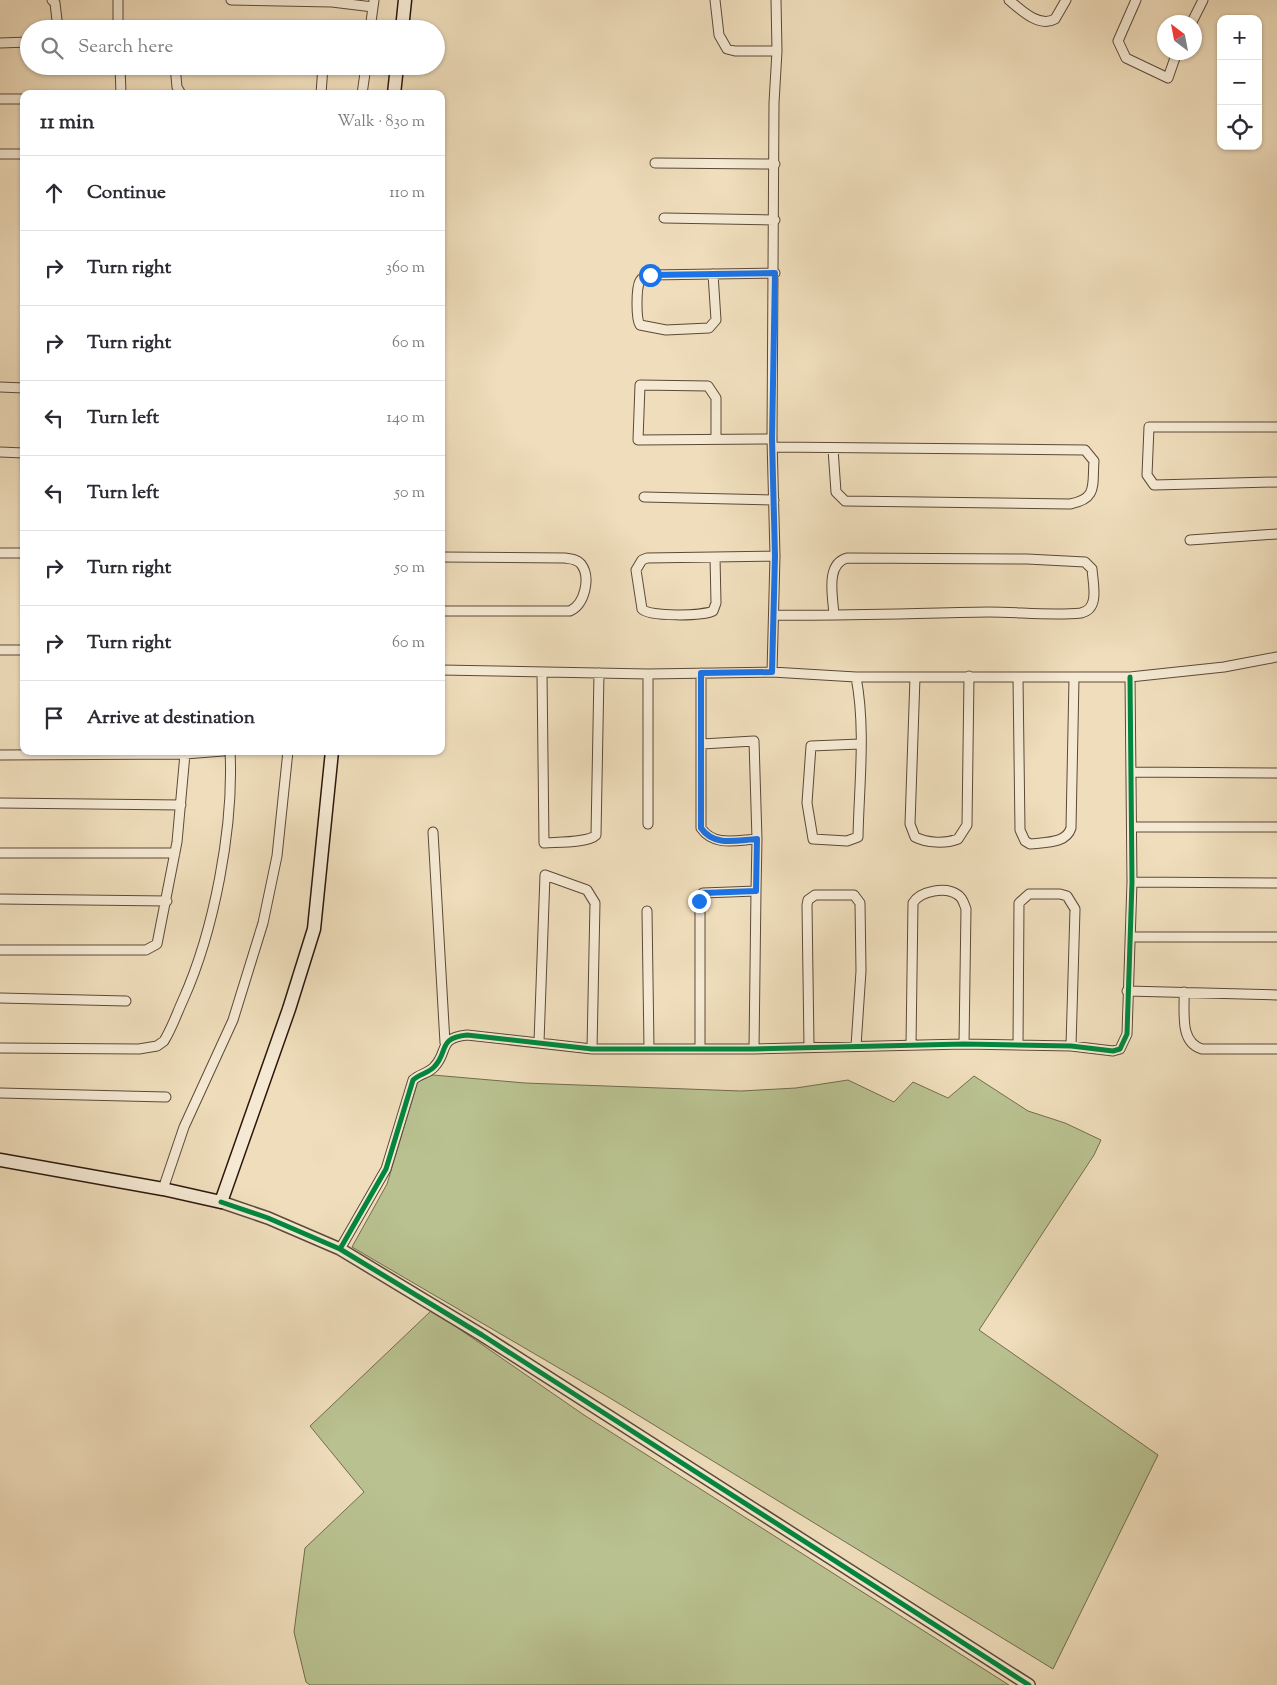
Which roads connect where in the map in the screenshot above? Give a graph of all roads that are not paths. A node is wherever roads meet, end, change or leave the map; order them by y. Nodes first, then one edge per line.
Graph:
1 (52, 0) edge
2 (118, 0) edge
3 (231, 0) edge
4 (405, 0) edge
5 (715, 0) edge
6 (776, 0) edge
7 (1009, 0) edge
8 (1066, 0) edge
9 (1136, 0) edge
10 (1203, 0) edge
11 (332, 1) edge
12 (374, 4) edge
13 (1196, 15) edge
14 (57, 20) edge
15 (118, 20) edge
16 (371, 20) edge
17 (403, 20) edge
18 (20, 42) edge
19 (0, 43) edge
20 (777, 51) junction
21 (1174, 60) edge
22 (120, 75) edge
23 (176, 75) edge
24 (322, 75) edge
25 (365, 75) edge
26 (397, 75) edge
27 (121, 90) edge
28 (179, 90) edge
29 (321, 90) edge
30 (363, 90) edge
31 (395, 90) edge
32 (0, 99) edge
33 (20, 99) edge
34 (0, 154) edge
35 (20, 154) edge
36 (655, 163) dead end
37 (775, 164) junction
38 (664, 218) dead end
39 (775, 220) junction
40 (775, 273) junction
41 (713, 274) junction
42 (0, 387) edge
43 (20, 388) edge
44 (1277, 427) edge
45 (716, 438) junction
46 (772, 443) junction
47 (833, 449) junction
48 (0, 452) edge
49 (20, 453) edge
50 (1277, 482) edge
51 (644, 497) dead end
52 (774, 500) junction
53 (1277, 534) edge
54 (1190, 540) dead end
55 (0, 553) edge
56 (20, 553) edge
57 (775, 556) junction
58 (445, 557) edge
59 (715, 557) junction
60 (445, 611) edge
61 (774, 615) junction
62 (834, 615) junction
63 (0, 650) edge
64 (20, 650) edge
65 (1277, 657) edge
66 (445, 670) edge
67 (542, 672) junction
68 (772, 672) junction
69 (599, 673) junction
70 (701, 673) junction
71 (648, 674) junction
72 (969, 676) junction
73 (856, 677) junction
74 (915, 677) junction
75 (1130, 677) junction
76 (1018, 678) junction
77 (1074, 678) junction
78 (702, 744) junction
79 (860, 744) junction
80 (0, 755) edge
81 (20, 755) edge
82 (185, 755) edge
83 (230, 755) edge
84 (288, 755) edge
85 (332, 755) edge
86 (1131, 772) junction
87 (1277, 773) edge
88 (0, 803) edge
89 (181, 805) junction
90 (648, 824) dead end
91 (1132, 827) junction
92 (1277, 827) edge
93 (433, 832) dead end
94 (757, 839) junction
95 (0, 853) edge
96 (175, 853) junction
97 (1132, 882) junction
98 (1277, 883) edge
99 (756, 891) junction
100 (0, 899) edge
101 (167, 901) junction
102 (647, 911) dead end
103 (1130, 937) junction
104 (1277, 937) edge
105 (0, 950) edge
106 (1128, 992) junction
107 (1184, 992) junction
108 (1277, 994) edge
109 (0, 998) edge
110 (126, 1001) dead end
111 (539, 1042) junction
112 (445, 1043) junction
113 (964, 1044) junction
114 (911, 1045) junction
115 (1018, 1045) junction
116 (809, 1046) junction
117 (856, 1046) junction
118 (1071, 1046) junction
119 (0, 1048) edge
120 (650, 1048) junction
121 (700, 1048) junction
122 (592, 1049) junction
123 (754, 1049) junction
124 (1277, 1049) edge
125 (0, 1093) edge
126 (166, 1097) dead end
127 (0, 1160) edge
128 (163, 1189) junction
129 (221, 1202) junction
130 (340, 1250) junction
131 (1029, 1685) edge

1 - 14 street
2 - 15 street
3 - 11 street
4 - 17 main road
5 - 20 street
6 - 20 street
7 - 8 street
9 - 21 street
10 - 13 street
11 - 12 street
12 - 16 street
18 - 19 street
20 - 37 street
22 - 27 street
23 - 28 street
24 - 29 street
25 - 30 street
26 - 31 main road
32 - 33 street
34 - 35 street
36 - 37 street
37 - 39 street
38 - 39 street
39 - 40 street
40 - 41 street
40 - 46 street
41 - 41 street
42 - 43 street
44 - 50 street
45 - 45 street
45 - 46 street
46 - 47 street
46 - 52 street
47 - 47 street
48 - 49 street
51 - 52 street
52 - 57 street
53 - 54 street
55 - 56 street
57 - 59 street
57 - 61 street
58 - 60 street
59 - 59 street
61 - 62 street
61 - 68 street
62 - 62 street
63 - 64 street
65 - 75 street
66 - 67 street
67 - 69 street
67 - 69 street
68 - 70 street
68 - 73 street
69 - 71 street
70 - 71 street
70 - 78 street
71 - 90 street
72 - 74 street
72 - 74 street
72 - 76 street
73 - 74 street
73 - 79 street
75 - 77 street
75 - 86 street
76 - 77 street
76 - 77 street
78 - 94 street
78 - 94 street
79 - 79 street
80 - 81 street
82 - 89 street
83 - 119 street
84 - 128 street
85 - 129 main road
86 - 87 street
86 - 91 street
88 - 89 street
89 - 96 street
91 - 92 street
91 - 97 street
93 - 112 street
94 - 99 street
95 - 96 street
96 - 101 street
97 - 98 street
97 - 103 street
99 - 121 street
99 - 123 street
100 - 101 street
101 - 105 street
102 - 120 street
103 - 104 street
103 - 106 street
106 - 107 street
106 - 118 street
107 - 108 street
107 - 124 street
109 - 110 street
111 - 112 street
111 - 122 street
111 - 122 street
112 - 130 street
113 - 114 street
113 - 114 street
113 - 115 street
114 - 117 street
115 - 118 street
115 - 118 street
116 - 117 street
116 - 117 street
116 - 123 street
120 - 121 street
120 - 122 street
121 - 123 street
125 - 126 street
127 - 128 main road
128 - 129 main road
129 - 130 street
130 - 131 street

